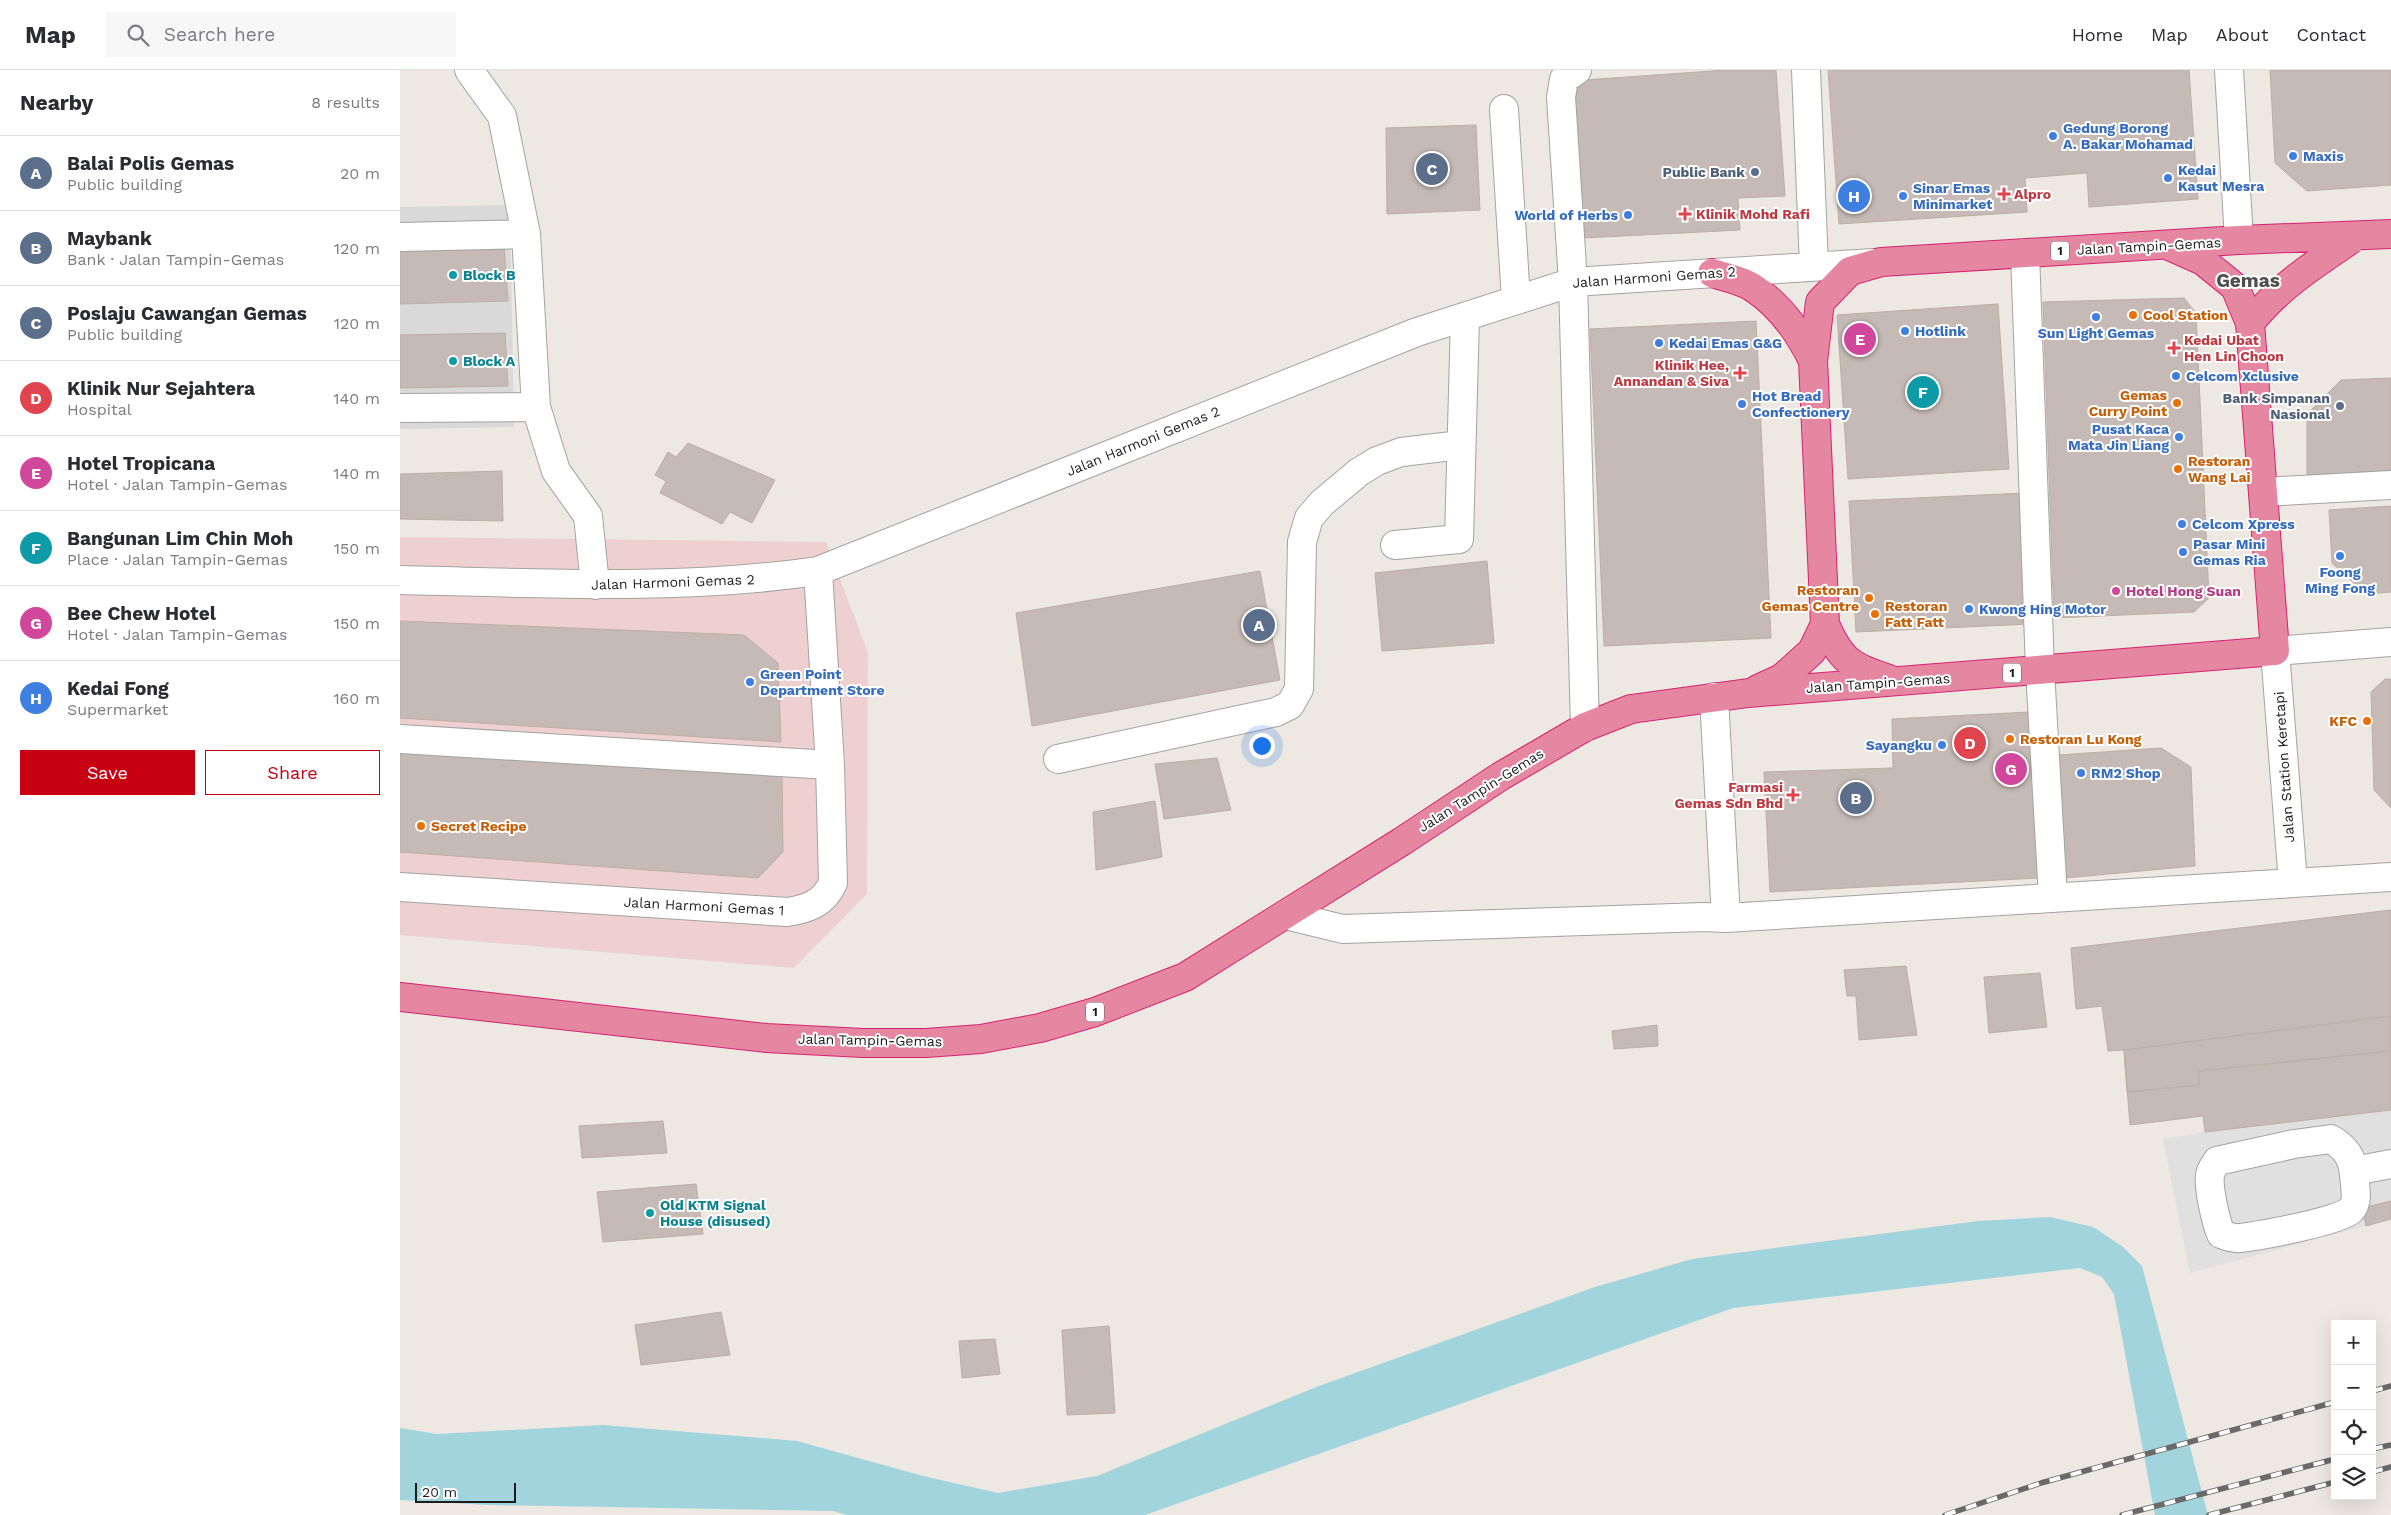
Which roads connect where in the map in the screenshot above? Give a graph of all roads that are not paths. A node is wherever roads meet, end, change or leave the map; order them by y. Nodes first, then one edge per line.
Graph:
1 (469, 70) edge
2 (1577, 70) edge
3 (1806, 70) edge
4 (2229, 70) edge
5 (1504, 109) dead end
6 (526, 234) junction
7 (2391, 234) edge
8 (400, 236) edge
9 (2356, 236) junction
10 (2239, 240) junction
11 (2167, 245) junction
12 (2024, 253) junction
13 (1882, 262) junction
14 (1814, 266) junction
15 (1712, 273) junction
16 (1573, 282) junction
17 (1516, 300) junction
18 (1464, 317) junction
19 (2250, 323) junction
20 (1813, 361) junction
21 (536, 406) junction
22 (400, 408) edge
23 (1461, 445) junction
24 (2391, 485) edge
25 (2263, 492) junction
26 (1395, 545) dead end
27 (818, 571) junction
28 (400, 580) edge
29 (595, 585) junction
30 (1824, 624) junction
31 (2391, 642) edge
32 (2275, 651) junction
33 (2040, 670) junction
34 (1898, 682) junction
35 (1748, 693) junction
36 (1714, 697) junction
37 (1584, 727) junction
38 (400, 740) edge
39 (1058, 759) dead end
40 (830, 765) junction
41 (2391, 877) edge
42 (2293, 883) junction
43 (400, 886) edge
44 (2053, 898) junction
45 (1285, 915) junction
46 (1726, 918) junction
47 (400, 997) edge
48 (2391, 1164) edge
49 (2354, 1171) junction

1 - 6 street
2 - 16 street
3 - 14 street
4 - 10 street
5 - 17 street
6 - 8 street
6 - 21 street
7 - 9 highway, 1
9 - 10 highway, Jalan Tampin-Gemas / 1
9 - 19 highway
10 - 11 highway, Jalan Tampin-Gemas / 1
11 - 12 highway, Jalan Tampin-Gemas / 1
11 - 19 highway
12 - 13 highway, Jalan Tampin-Gemas / 1
12 - 33 street
13 - 14 street, Jalan Harmoni Gemas 2
13 - 20 highway, 1
14 - 15 street, Jalan Harmoni Gemas 2
15 - 16 street, Jalan Harmoni Gemas 2
15 - 20 highway
16 - 17 street, Jalan Harmoni Gemas 2
16 - 37 street
17 - 18 street, Jalan Harmoni Gemas 2
18 - 23 street
18 - 27 street, Jalan Harmoni Gemas 2
19 - 25 highway
20 - 30 highway, 1
21 - 22 street
21 - 29 street
23 - 26 street
23 - 39 street
24 - 25 street
25 - 32 highway
27 - 29 street, Jalan Harmoni Gemas 2
27 - 40 street, Jalan Harmoni Gemas 1
28 - 29 street, Jalan Harmoni Gemas 2
30 - 34 highway
30 - 35 highway, 1
31 - 32 street
32 - 33 highway, Jalan Tampin-Gemas / 1
32 - 42 street, Jalan Station Keretapi
33 - 34 highway, Jalan Tampin-Gemas / 1
33 - 44 street
34 - 35 highway, Jalan Tampin-Gemas / 1
35 - 36 highway, Jalan Tampin-Gemas / 1
36 - 37 highway, Jalan Tampin-Gemas / 1
36 - 46 street
37 - 45 highway, Jalan Tampin-Gemas / 1
38 - 40 street
40 - 43 street, Jalan Harmoni Gemas 1
41 - 42 street
42 - 44 street
44 - 46 street
45 - 46 street
45 - 47 highway, Jalan Tampin-Gemas / 1
48 - 49 street
49 - 49 street

